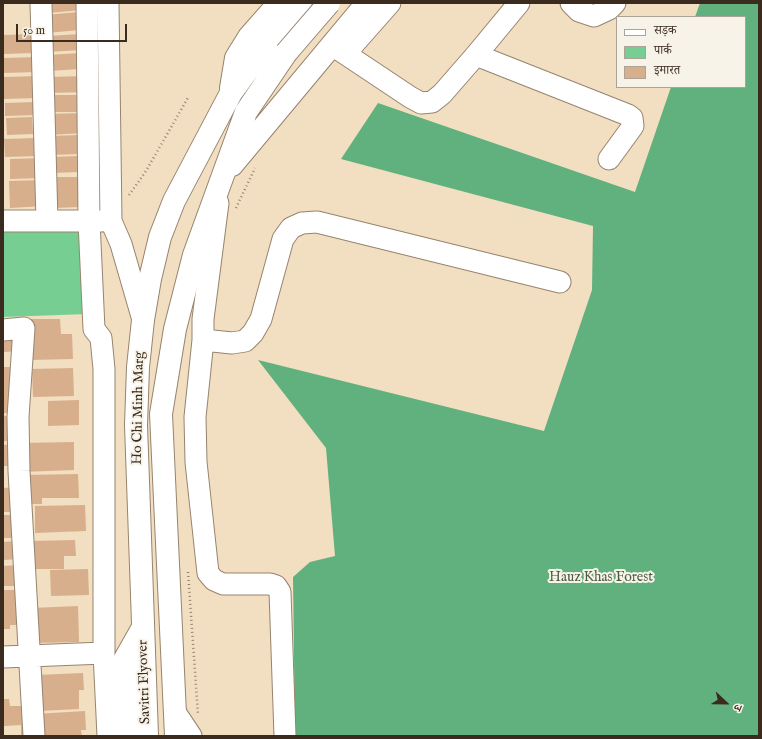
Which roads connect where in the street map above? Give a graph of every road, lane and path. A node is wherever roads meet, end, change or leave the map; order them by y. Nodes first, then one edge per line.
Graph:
1 (41, 3) edge
2 (87, 3) edge
3 (108, 3) edge
4 (279, 3) edge
5 (301, 3) edge
6 (329, 3) edge
7 (367, 3) edge
8 (390, 3) edge
9 (519, 3) edge
10 (571, 3) edge
11 (615, 3) edge
12 (339, 50) junction
13 (476, 56) junction
14 (231, 93) junction
15 (188, 96) dead end
16 (609, 159) dead end
17 (146, 171) dead end
18 (253, 172) dead end
19 (221, 178) junction
20 (242, 198) dead end
21 (110, 220) junction
22 (3, 221) edge
23 (47, 221) junction
24 (89, 221) junction
25 (560, 282) dead end
26 (143, 320) junction
27 (3, 330) edge
28 (203, 340) junction
29 (142, 628) junction
30 (104, 653) junction
31 (28, 656) junction
32 (3, 657) edge
33 (175, 712) junction
34 (34, 736) edge
35 (108, 736) edge
36 (127, 736) edge
37 (147, 736) edge
38 (176, 736) edge
39 (190, 736) edge
40 (285, 736) edge

1 - 23 street
2 - 24 street
3 - 21 street
4 - 14 main road
5 - 14 main road
6 - 19 main road, Ho Chi Minh Marg, bridge
7 - 12 main road
8 - 12 street
9 - 13 street
10 - 11 street
12 - 13 street
12 - 19 main road
13 - 16 street
14 - 26 main road, Ho Chi Minh Marg
15 - 17 path
18 - 20 path
19 - 28 street
19 - 33 main road, Ho Chi Minh Marg
21 - 24 street
21 - 26 street
22 - 23 street
23 - 24 street
24 - 30 street
25 - 28 street
26 - 29 main road, Ho Chi Minh Marg
27 - 31 street
28 - 40 street
29 - 36 street
29 - 37 main road, Savitri Flyover
30 - 31 street
30 - 35 street
31 - 32 street
31 - 34 street
33 - 38 main road, Ho Chi Minh Marg
33 - 39 street

